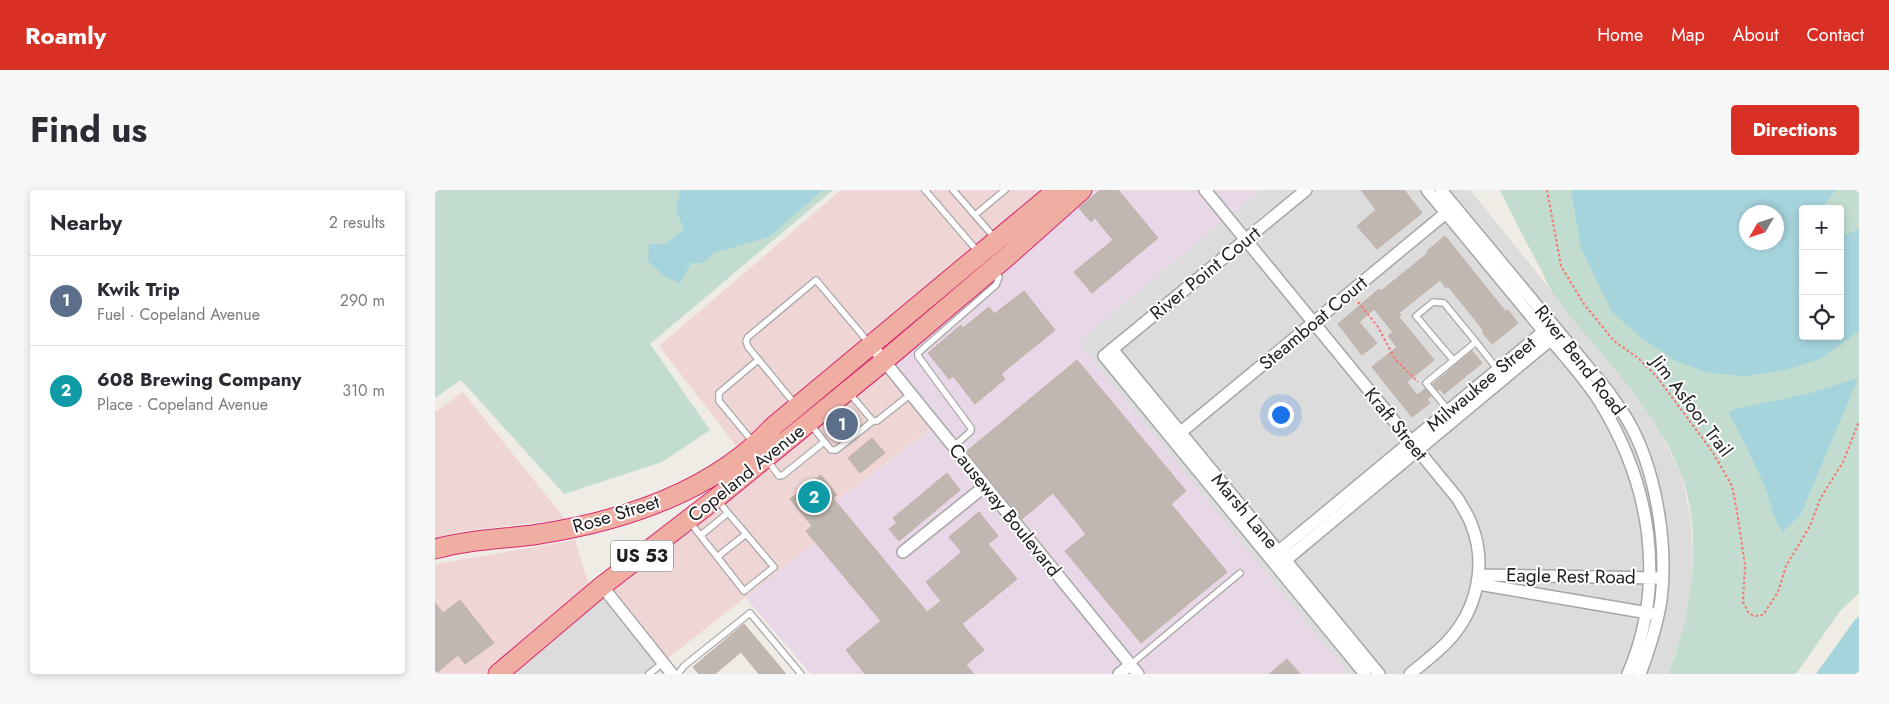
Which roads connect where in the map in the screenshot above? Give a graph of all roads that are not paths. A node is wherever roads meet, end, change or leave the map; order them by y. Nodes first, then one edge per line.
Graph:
1 (925, 190) edge
2 (953, 190) edge
3 (1005, 190) edge
4 (1057, 190) edge
5 (1205, 190) edge
6 (1306, 190) edge
7 (1427, 190) edge
8 (1441, 190) edge
9 (1080, 191) edge
10 (1450, 209) junction
11 (975, 215) junction
12 (1246, 240) junction
13 (1003, 248) junction
14 (986, 262) junction
15 (1314, 323) junction
16 (1551, 332) junction
17 (1476, 342) junction
18 (872, 346) junction
19 (1108, 352) joint
20 (759, 360) junction
21 (884, 361) junction
22 (1454, 361) junction
23 (1499, 370) junction
24 (848, 390) junction
25 (911, 394) junction
26 (1449, 411) junction
27 (803, 415) junction
28 (873, 421) junction
29 (775, 426) joint
30 (1176, 436) junction
31 (824, 442) junction
32 (953, 447) junction
33 (1415, 447) junction
34 (760, 451) junction
35 (985, 486) junction
36 (716, 498) junction
37 (728, 513) junction
38 (688, 520) junction
39 (746, 534) junction
40 (701, 536) junction
41 (435, 549) edge
42 (903, 552) dead end
43 (717, 556) junction
44 (1278, 559) junction
45 (1240, 573) dead end
46 (1657, 578) junction
47 (1479, 580) junction
48 (602, 586) junction
49 (1652, 614) junction
50 (663, 662) junction
51 (1134, 669) edge
52 (498, 674) edge
53 (649, 674) edge
54 (672, 674) edge
55 (678, 674) edge
56 (801, 674) edge
57 (1119, 674) edge
58 (1365, 674) edge
59 (1379, 674) edge
60 (1411, 674) edge
61 (1628, 674) edge
62 (1640, 674) edge

1 - 14 lane
2 - 11 lane
3 - 11 lane
4 - 13 highway, Copeland Avenue / US 53
5 - 12 street, Kraft Street
6 - 12 street, River Point Court
7 - 10 street, River Bend Road
8 - 10 street, River Bend Road
9 - 13 highway, Copeland Avenue / US 53
10 - 15 street, Steamboat Court
10 - 16 street, River Bend Road
11 - 13 lane
12 - 15 street, Kraft Street
12 - 19 street, River Point Court
13 - 14 highway, Copeland Avenue / US 53
14 - 18 highway, Copeland Avenue / US 53
14 - 21 highway, Copeland Avenue / US 53
14 - 32 lane
15 - 30 street, Steamboat Court
15 - 33 street, Kraft Street
16 - 23 street, Milwaukee Street
16 - 33 street, Milwaukee Street
16 - 46 street, River Bend Road
17 - 22 lane
17 - 22 lane
17 - 23 lane
18 - 20 lane
18 - 21 street, Causeway Boulevard
18 - 27 highway, Copeland Avenue / US 53
19 - 30 street, Marsh Lane
20 - 27 lane
20 - 34 lane
21 - 24 highway, Copeland Avenue / US 53
21 - 25 street, Causeway Boulevard
22 - 26 lane
23 - 26 street, Milwaukee Street
24 - 27 highway, Copeland Avenue / US 53
24 - 28 lane
25 - 28 lane
25 - 32 street, Causeway Boulevard
26 - 33 street, Milwaukee Street
27 - 29 highway, Copeland Avenue / US 53
27 - 31 lane
27 - 34 highway, Copeland Avenue / US 53
28 - 31 lane
29 - 34 highway, Rose Street / US 53
30 - 44 street, Marsh Lane
31 - 34 lane
32 - 35 street, Causeway Boulevard
33 - 44 street, Milwaukee Street
33 - 47 street, Kraft Street
34 - 36 highway, Copeland Avenue / US 53
34 - 41 highway, Rose Street / US 53
35 - 42 street
35 - 51 street, Causeway Boulevard
36 - 37 lane
36 - 38 highway, Copeland Avenue / US 53
37 - 39 lane
37 - 40 lane
38 - 40 lane
38 - 48 highway, Copeland Avenue / US 53
39 - 43 lane
39 - 43 lane
40 - 43 lane
44 - 58 street, Marsh Lane
44 - 59 street, Marsh Lane
45 - 51 lane
46 - 47 street, Eagle Rest Road
46 - 49 street, River Bend Road
47 - 49 street, Eagle Rest Road
47 - 60 street, Kraft Street
48 - 50 street
48 - 52 highway, Copeland Avenue / US 53
49 - 61 street, River Bend Road
49 - 62 street, River Bend Road
50 - 53 lane
50 - 54 street
51 - 57 street
55 - 56 lane

